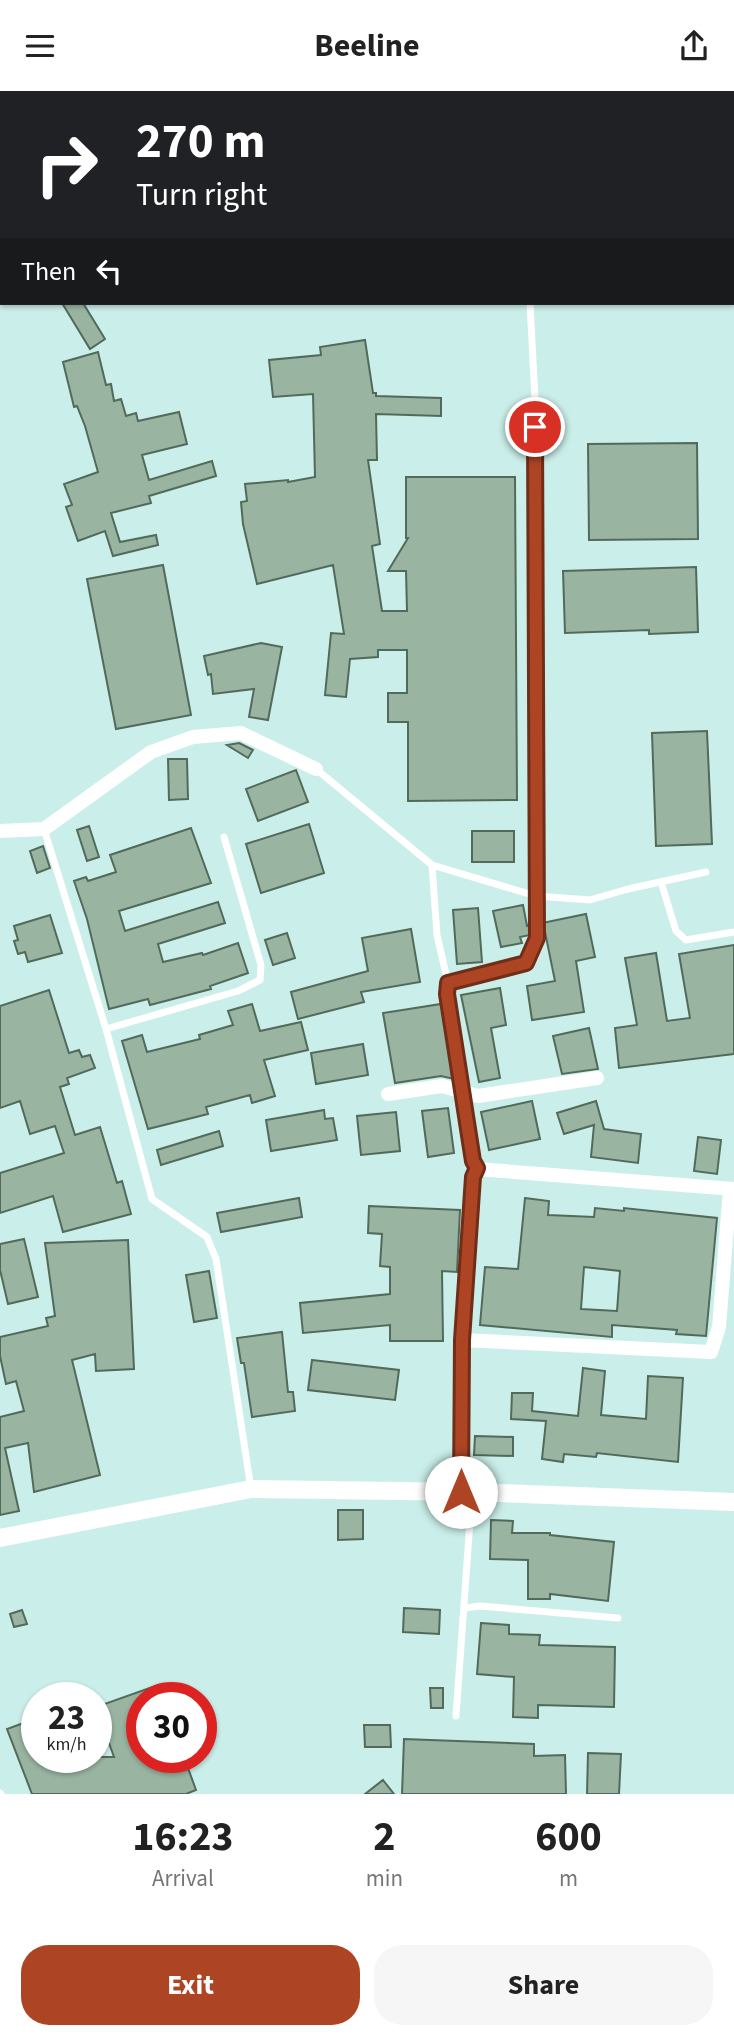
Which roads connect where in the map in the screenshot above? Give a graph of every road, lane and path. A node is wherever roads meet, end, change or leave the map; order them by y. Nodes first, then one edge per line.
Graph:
1 (530, 305) edge
2 (316, 769) joint
3 (44, 829) junction
4 (0, 831) edge
5 (224, 837) dead end
6 (432, 865) junction
7 (706, 872) dead end
8 (661, 882) junction
9 (536, 896) junction
10 (734, 932) edge
11 (448, 983) junction
12 (106, 1029) junction
13 (597, 1078) dead end
14 (461, 1091) junction
15 (388, 1094) dead end
16 (477, 1168) junction
17 (732, 1189) edge
18 (462, 1340) junction
19 (251, 1489) junction
20 (467, 1492) junction
21 (734, 1502) edge
22 (0, 1538) edge
23 (465, 1608) junction
24 (618, 1618) dead end
25 (456, 1716) dead end

1 - 9 lane
2 - 3 street
2 - 6 lane
3 - 4 street
3 - 12 lane
5 - 12 lane
6 - 9 lane
6 - 11 lane
7 - 8 lane
8 - 9 lane
8 - 10 lane
9 - 11 lane
11 - 14 lane
12 - 19 lane
13 - 14 street
14 - 15 street
14 - 16 lane
16 - 17 street
16 - 18 street
17 - 18 street
18 - 20 street
19 - 20 street
19 - 22 street
20 - 21 street
20 - 23 lane
23 - 24 lane
23 - 25 lane

